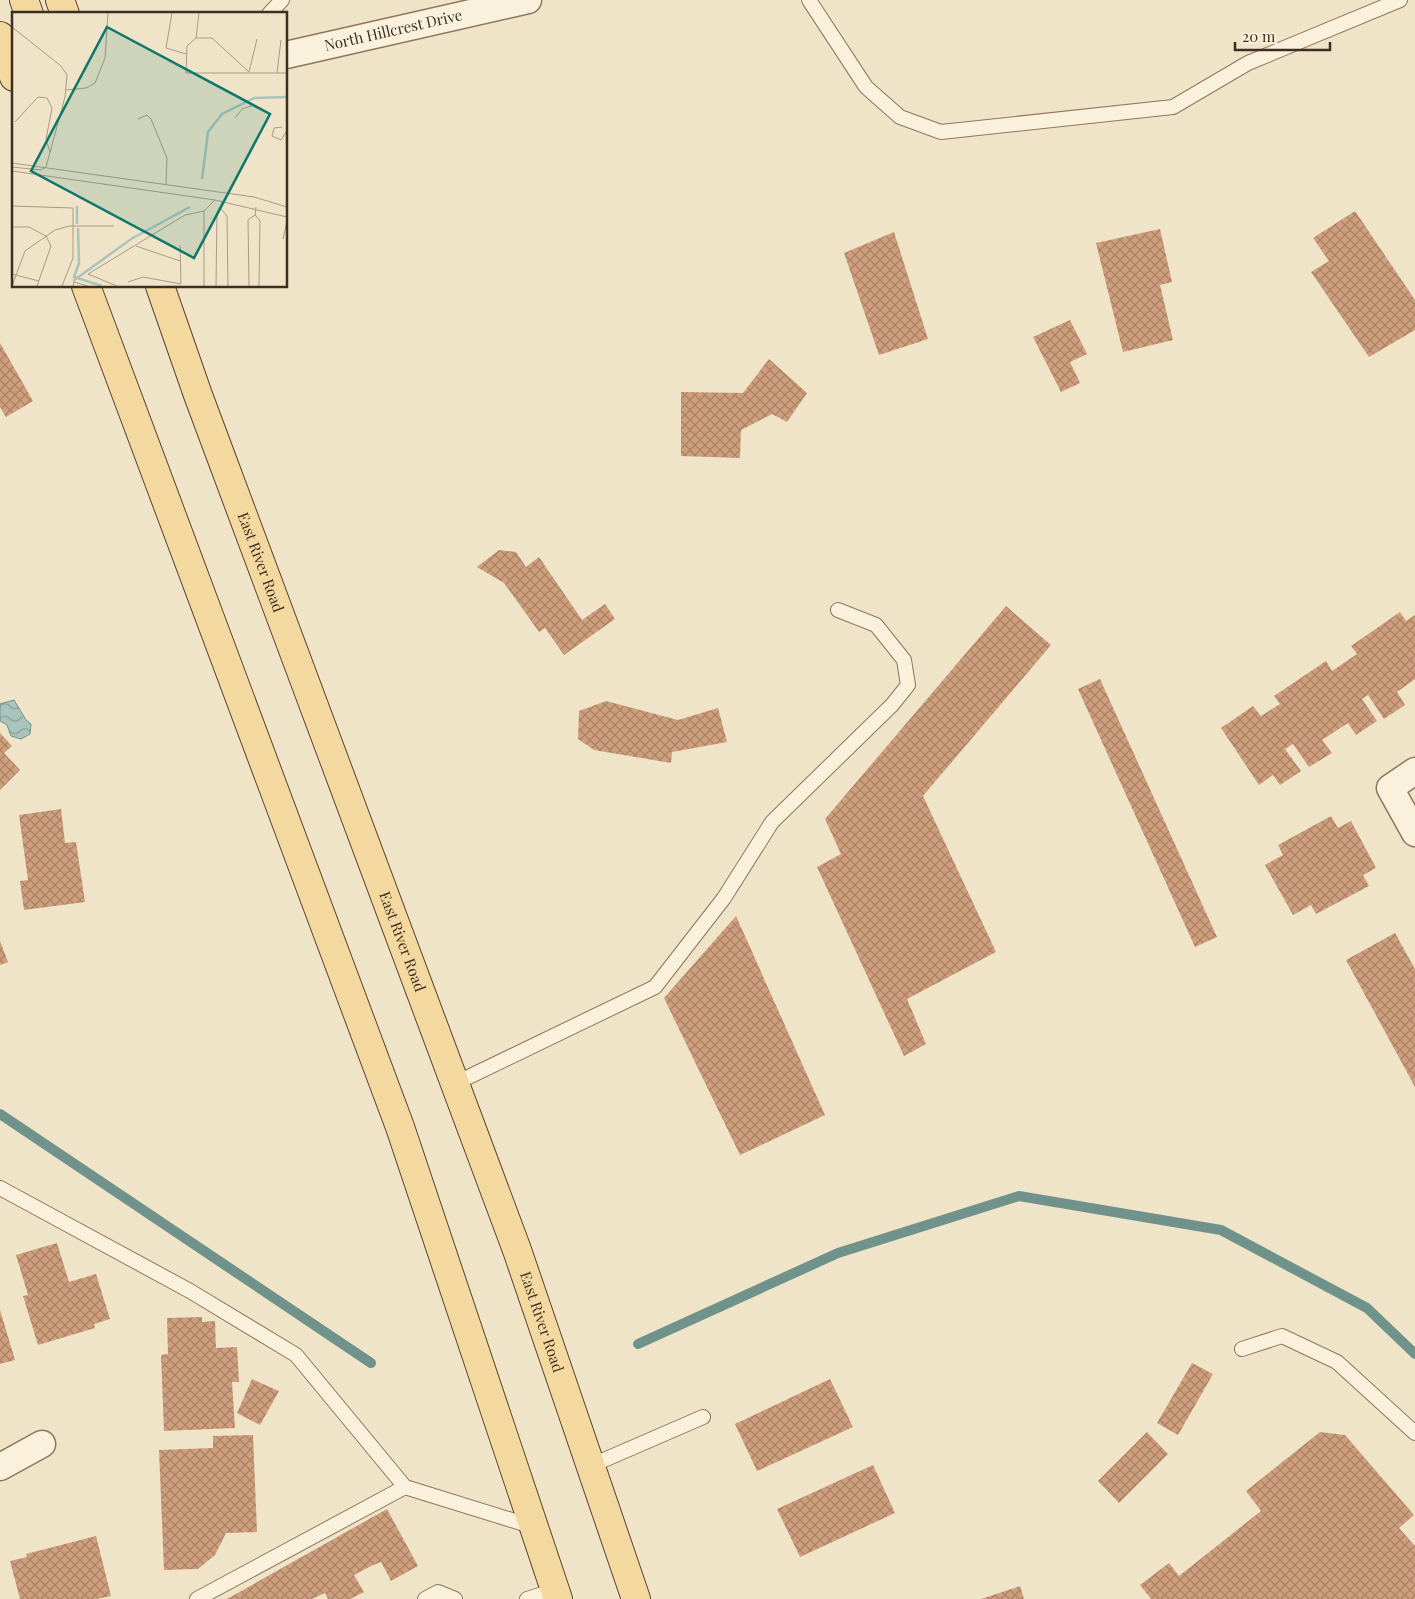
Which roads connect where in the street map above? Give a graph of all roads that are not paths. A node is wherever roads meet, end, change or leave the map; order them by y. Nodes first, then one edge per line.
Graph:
1 (24, 0) edge
2 (60, 0) edge
3 (282, 0) edge
4 (528, 0) edge
5 (809, 0) edge
6 (1400, 0) edge
7 (28, 12) edge
8 (64, 12) edge
9 (271, 12) edge
10 (0, 36) edge
11 (288, 55) edge
12 (12, 71) edge
13 (87, 288) edge
14 (161, 288) edge
15 (838, 610) dead end
16 (1415, 771) edge
17 (1415, 834) edge
18 (456, 1083) junction
19 (0, 1188) edge
20 (1242, 1349) dead end
21 (703, 1417) dead end
22 (1415, 1433) edge
23 (42, 1444) dead end
24 (590, 1466) junction
25 (0, 1468) edge
26 (404, 1487) junction
27 (534, 1527) junction
28 (556, 1595) edge
29 (198, 1599) edge
30 (425, 1599) edge
31 (455, 1599) edge
32 (527, 1599) edge
33 (636, 1599) edge

1 - 7 main road
2 - 8 main road
3 - 9 lane
4 - 11 street, North Hillcrest Drive
5 - 6 lane
10 - 12 main road
13 - 27 main road
14 - 18 main road, East River Road
15 - 18 lane
16 - 17 street
18 - 24 main road, East River Road
19 - 26 lane
20 - 22 lane
21 - 24 lane
23 - 25 street
24 - 33 main road, East River Road
26 - 27 lane
26 - 29 lane
27 - 28 main road
28 - 32 lane
30 - 31 lane

